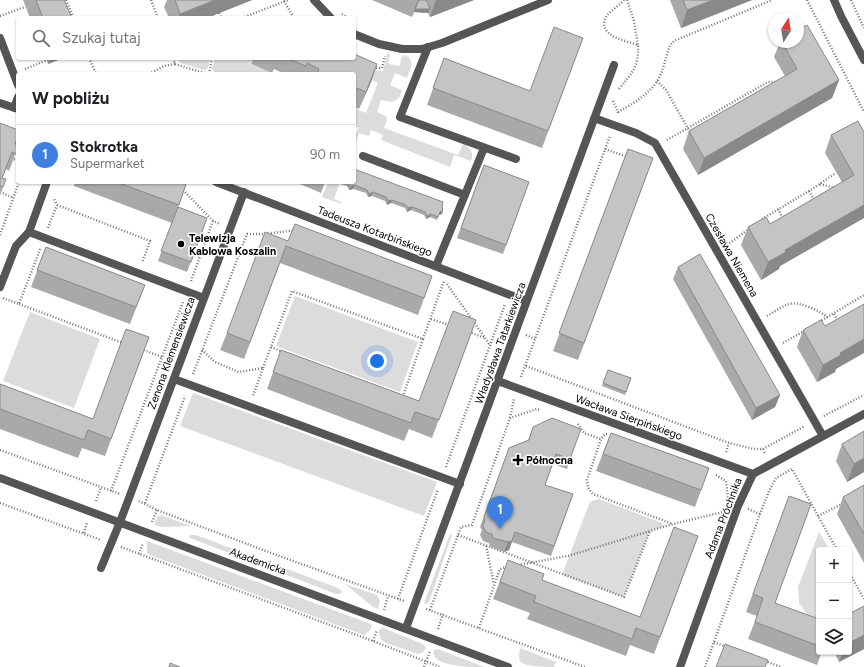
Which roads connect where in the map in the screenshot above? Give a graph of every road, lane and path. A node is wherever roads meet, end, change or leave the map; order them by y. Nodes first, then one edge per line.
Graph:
1 (66, 0) edge
2 (151, 0) edge
3 (288, 0) edge
4 (314, 0) edge
5 (548, 0) edge
6 (628, 0) edge
7 (772, 0) edge
8 (807, 0) edge
9 (834, 0) edge
10 (851, 0) edge
11 (284, 1) junction
12 (25, 6) dead end
13 (219, 13) dead end
14 (0, 16) edge
15 (73, 16) edge
16 (157, 16) edge
17 (220, 16) edge
18 (247, 16) edge
19 (293, 16) edge
20 (329, 16) edge
21 (864, 28) edge
22 (356, 35) edge
23 (0, 38) edge
24 (638, 45) dead end
25 (387, 46) junction
26 (428, 47) junction
27 (47, 60) dead end
28 (91, 60) edge
29 (174, 60) edge
30 (212, 60) edge
31 (864, 60) edge
32 (175, 64) junction
33 (614, 65) dead end
34 (367, 66) edge
35 (95, 72) edge
36 (152, 72) edge
37 (201, 72) edge
38 (208, 72) edge
39 (13, 73) junction
40 (16, 80) edge
41 (657, 81) junction
42 (782, 83) edge
43 (757, 88) junction
44 (761, 95) edge
45 (0, 104) edge
46 (722, 108) junction
47 (16, 109) edge
48 (618, 112) dead end
49 (864, 112) edge
50 (726, 115) edge
51 (594, 118) junction
52 (614, 125) junction
53 (688, 128) junction
54 (691, 135) edge
55 (664, 142) dead end
56 (484, 148) junction
57 (363, 156) dead end
58 (10, 158) edge
59 (516, 159) dead end
60 (16, 160) edge
61 (836, 172) dead end
62 (18, 184) edge
63 (46, 184) edge
64 (222, 184) edge
65 (820, 184) junction
66 (181, 188) edge
67 (809, 191) junction
68 (841, 191) edge
69 (0, 192) edge
70 (244, 192) junction
71 (51, 195) dead end
72 (465, 195) junction
73 (14, 198) junction
74 (817, 203) edge
75 (57, 205) junction
76 (778, 209) junction
77 (768, 215) junction
78 (761, 220) edge
79 (213, 221) junction
80 (784, 221) edge
81 (766, 222) edge
82 (755, 224) edge
83 (230, 228) junction
84 (300, 229) edge
85 (29, 232) junction
86 (0, 233) edge
87 (247, 234) junction
88 (44, 237) junction
89 (731, 241) dead end
90 (436, 266) junction
91 (139, 273) junction
92 (2, 277) edge
93 (437, 278) dead end
94 (444, 280) junction
95 (451, 283) dead end
96 (0, 287) edge
97 (187, 291) junction
98 (864, 295) edge
99 (0, 297) edge
100 (204, 298) junction
101 (500, 301) dead end
102 (526, 301) junction
103 (19, 304) junction
104 (834, 314) junction
105 (828, 318) junction
106 (430, 319) junction
107 (758, 321) junction
108 (822, 321) junction
109 (815, 325) edge
110 (840, 325) edge
111 (451, 326) edge
112 (808, 329) edge
113 (821, 329) edge
114 (465, 331) edge
115 (485, 338) junction
116 (423, 339) junction
117 (788, 340) dead end
118 (126, 344) edge
119 (490, 346) junction
120 (271, 347) junction
121 (140, 349) edge
122 (202, 350) junction
123 (286, 353) edge
124 (162, 357) junction
125 (526, 366) junction
126 (263, 368) junction
127 (174, 379) junction
128 (498, 381) junction
129 (189, 385) junction
130 (516, 388) junction
131 (396, 394) edge
132 (864, 395) edge
133 (248, 406) junction
134 (544, 412) dead end
135 (864, 414) edge
136 (510, 418) junction
137 (572, 421) dead end
138 (815, 421) junction
139 (823, 436) junction
140 (762, 449) junction
141 (0, 450) edge
142 (770, 465) junction
143 (753, 474) junction
144 (0, 478) edge
145 (442, 478) junction
146 (776, 478) junction
147 (460, 484) junction
148 (111, 491) junction
149 (129, 497) junction
150 (0, 503) edge
151 (145, 503) junction
152 (844, 503) dead end
153 (725, 511) dead end
154 (818, 516) junction
155 (120, 522) junction
156 (674, 524) junction
157 (650, 531) junction
158 (458, 535) junction
159 (111, 544) junction
160 (486, 546) junction
161 (835, 547) edge
162 (531, 563) junction
163 (515, 566) edge
164 (508, 567) edge
165 (101, 568) dead end
166 (852, 577) edge
167 (494, 585) junction
168 (398, 599) junction
169 (864, 599) edge
170 (415, 605) junction
171 (430, 610) junction
172 (406, 628) junction
173 (479, 628) junction
174 (714, 642) junction
175 (729, 648) edge
176 (758, 659) edge
177 (426, 662) junction
178 (424, 667) edge
179 (440, 667) edge
180 (508, 667) edge
181 (585, 667) edge
182 (680, 667) edge
183 (705, 667) edge
184 (781, 667) edge

1 - 15 path
2 - 16 path
3 - 11 path
4 - 20 street
5 - 26 street
6 - 24 path
7 - 41 path
8 - 49 path
9 - 31 street
10 - 21 path
11 - 18 path
11 - 19 path
12 - 14 path
13 - 17 path
22 - 25 street
23 - 39 street
25 - 26 street
25 - 34 path
26 - 56 street
27 - 39 path
28 - 35 path
29 - 32 path
30 - 38 path
32 - 36 path
32 - 37 path
33 - 51 street, Władysława Tatarkiewicza
39 - 40 street
41 - 48 path
41 - 53 path
42 - 43 path
43 - 44 path
43 - 46 path
45 - 47 street
46 - 50 path
46 - 53 path
51 - 52 street, Czesława Niemena
51 - 102 street, Władysława Tatarkiewicza
52 - 107 street, Czesława Niemena
52 - 125 path
53 - 54 path
53 - 55 path
56 - 59 street
56 - 72 street
57 - 72 street
58 - 60 path
61 - 65 path
62 - 73 path
63 - 85 street
64 - 70 street, Tadeusza Kotarbińskiego
65 - 67 path
65 - 68 path
66 - 79 path
67 - 74 path
67 - 76 path
69 - 73 path
70 - 83 street, Zenona Klemensiewicza
70 - 90 street, Tadeusza Kotarbińskiego
71 - 75 path
72 - 90 street
73 - 86 path
75 - 88 path
75 - 91 path
76 - 77 path
76 - 80 path
77 - 78 path
77 - 81 path
79 - 83 path
79 - 97 path
82 - 89 path
83 - 87 path
83 - 100 street, Zenona Klemensiewicza
84 - 87 path
85 - 88 street
85 - 92 street
87 - 122 path
88 - 91 street
88 - 103 path
90 - 102 street, Tadeusza Kotarbińskiego
91 - 97 street
92 - 96 street
93 - 94 path
94 - 95 path
94 - 106 path
94 - 115 path
97 - 100 street
97 - 124 path
98 - 104 path
99 - 103 path
100 - 127 street, Zenona Klemensiewicza
101 - 119 path
102 - 128 street, Władysława Tatarkiewicza
103 - 118 path
104 - 105 path
104 - 110 path
105 - 107 path
105 - 108 path
106 - 111 path
106 - 116 path
107 - 138 street, Czesława Niemena
108 - 109 path
108 - 113 path
112 - 117 path
114 - 115 path
115 - 119 path
116 - 120 path
116 - 131 path
119 - 145 path
120 - 123 path
120 - 126 path
121 - 124 path
122 - 126 path
122 - 129 path
124 - 148 path
125 - 130 path
125 - 140 path
126 - 133 path
127 - 129 street
127 - 149 street, Zenona Klemensiewicza
128 - 130 street, Wacława Sierpińskiego
128 - 147 street, Władysława Tatarkiewicza
129 - 133 street
129 - 151 path
130 - 136 path
130 - 143 street, Wacława Sierpińskiego
132 - 138 path
133 - 145 street
134 - 136 path
135 - 139 street, Adama Próchnika
136 - 158 path
137 - 156 path
138 - 139 street, Czesława Niemena
138 - 140 path
139 - 142 street, Adama Próchnika
140 - 142 path
141 - 148 path
142 - 143 street, Adama Próchnika
142 - 146 path
143 - 182 street, Adama Próchnika
144 - 155 street, Akademicka
145 - 147 street
145 - 168 path
146 - 154 path
146 - 174 path
147 - 170 street, Władysława Tatarkiewicza
148 - 149 path
149 - 151 path
149 - 155 street, Zenona Klemensiewicza
150 - 159 path
151 - 168 path
152 - 154 path
153 - 156 path
154 - 161 path
155 - 159 street, Zenona Klemensiewicza
155 - 172 street, Akademicka
156 - 157 path
157 - 162 path
157 - 162 path
158 - 160 path
158 - 171 path
159 - 165 street, Zenona Klemensiewicza
159 - 177 path
160 - 162 path
160 - 167 path
162 - 163 path
164 - 167 path
166 - 169 path
167 - 173 path
168 - 170 path
170 - 171 path
170 - 172 street, Władysława Tatarkiewicza
171 - 173 path
172 - 180 street, Akademicka
173 - 181 path
174 - 175 path
174 - 183 path
176 - 184 path
177 - 178 path
177 - 179 path

